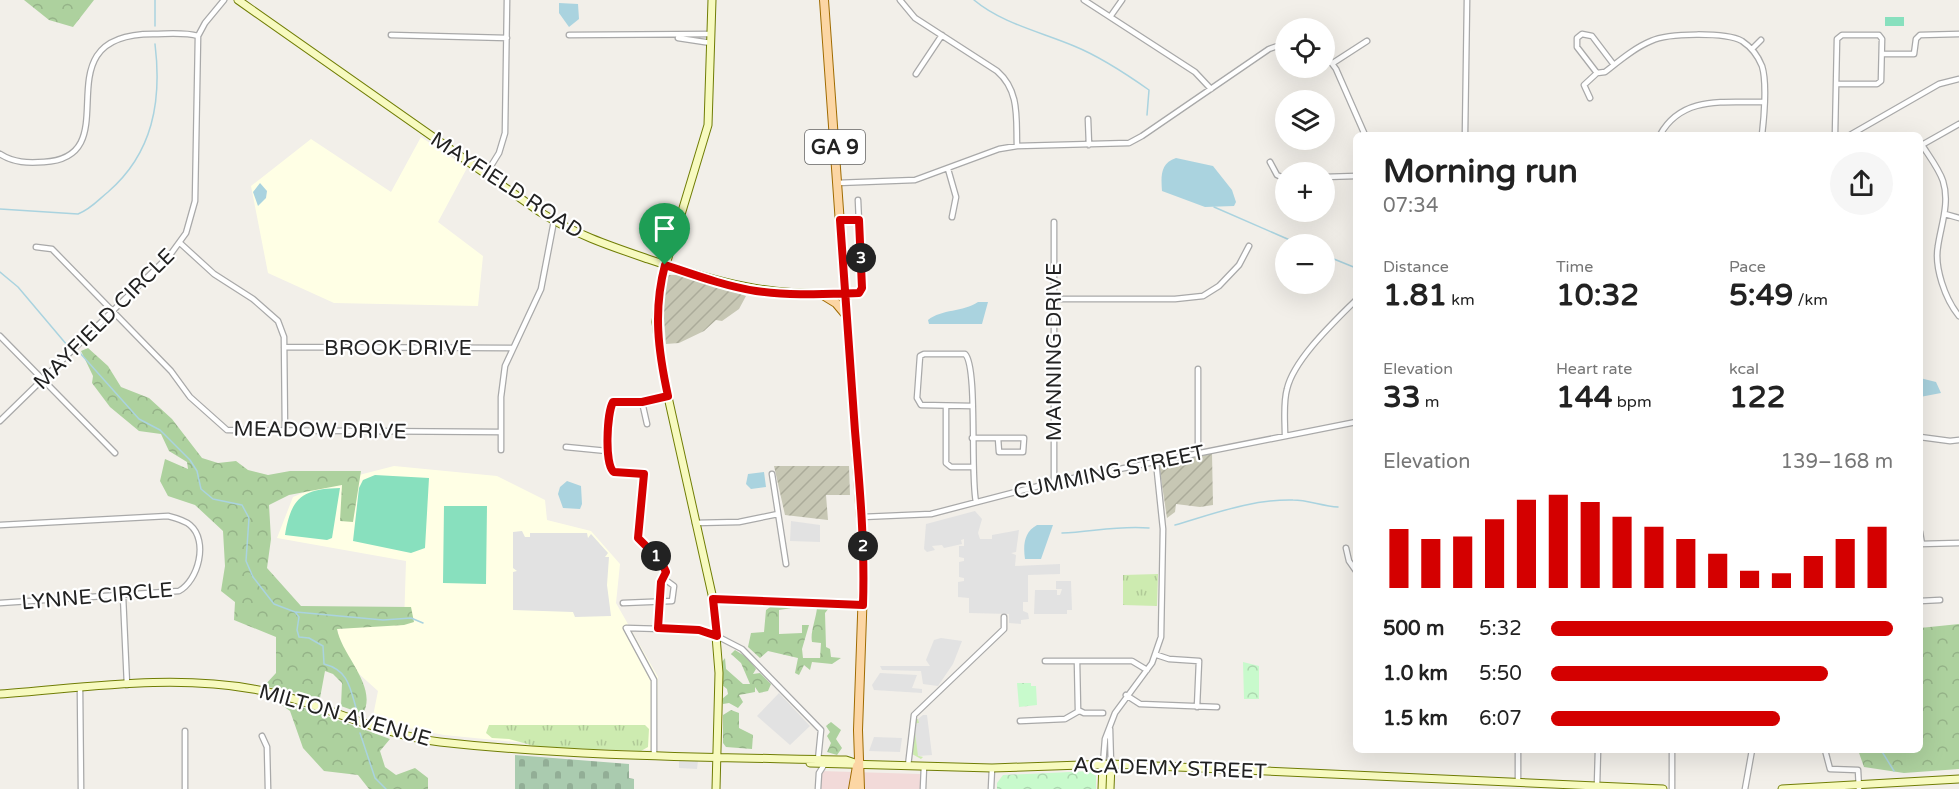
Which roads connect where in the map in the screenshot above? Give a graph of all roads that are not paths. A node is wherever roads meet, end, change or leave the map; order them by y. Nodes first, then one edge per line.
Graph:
1 (224, 0) edge
2 (238, 0) edge
3 (507, 0) edge
4 (712, 0) edge
5 (824, 0) edge
6 (900, 0) edge
7 (1084, 0) edge
8 (1122, 0) edge
9 (1467, 0) edge
10 (1110, 17) junction
11 (569, 34) dead end
12 (711, 34) junction
13 (1959, 34) edge
14 (391, 35) dead end
15 (696, 35) junction
16 (942, 35) junction
17 (198, 36) junction
18 (669, 36) junction
19 (507, 38) junction
20 (1761, 40) dead end
21 (1367, 41) dead end
22 (696, 42) junction
23 (711, 43) junction
24 (1275, 47) edge
25 (1752, 49) junction
26 (1882, 54) junction
27 (1335, 62) edge
28 (1614, 64) junction
29 (1335, 67) edge
30 (1597, 73) junction
31 (916, 74) dead end
32 (1959, 79) edge
33 (1836, 84) junction
34 (1211, 89) junction
35 (1590, 98) dead end
36 (1763, 102) junction
37 (1088, 119) dead end
38 (1959, 124) edge
39 (1364, 132) edge
40 (1465, 132) edge
41 (1662, 132) edge
42 (1762, 132) edge
43 (1835, 132) edge
44 (1855, 132) edge
45 (1923, 144) edge
46 (1089, 145) junction
47 (1017, 146) junction
48 (1923, 148) edge
49 (0, 154) edge
50 (1270, 162) dead end
51 (948, 169) junction
52 (1275, 171) edge
53 (486, 174) junction
54 (1353, 176) edge
55 (1335, 177) edge
56 (837, 183) junction
57 (858, 200) dead end
58 (1945, 214) junction
59 (952, 217) dead end
60 (1959, 218) edge
61 (840, 220) junction
62 (859, 220) junction
63 (554, 221) junction
64 (1054, 222) dead end
65 (180, 243) junction
66 (1249, 246) dead end
67 (36, 247) dead end
68 (665, 265) junction
69 (845, 293) junction
70 (823, 295) junction
71 (1054, 299) junction
72 (1353, 304) edge
73 (112, 311) junction
74 (1959, 315) edge
75 (847, 317) junction
76 (0, 336) edge
77 (284, 347) junction
78 (513, 348) junction
79 (1198, 369) dead end
80 (43, 380) junction
81 (668, 396) junction
82 (642, 402) junction
83 (946, 406) junction
84 (972, 406) junction
85 (0, 421) edge
86 (647, 423) dead end
87 (1353, 423) edge
88 (285, 432) junction
89 (501, 432) junction
90 (1285, 436) junction
91 (1923, 437) edge
92 (972, 438) junction
93 (998, 438) junction
94 (1959, 440) edge
95 (566, 447) dead end
96 (501, 450) dead end
97 (607, 451) junction
98 (115, 453) dead end
99 (1198, 453) junction
100 (1156, 462) junction
101 (972, 467) junction
102 (772, 474) dead end
103 (1054, 482) junction
104 (976, 502) junction
105 (778, 514) junction
106 (862, 517) junction
107 (696, 523) junction
108 (0, 525) edge
109 (1959, 543) edge
110 (1923, 544) edge
111 (1346, 548) dead end
112 (786, 564) dead end
113 (1353, 567) edge
114 (663, 578) junction
115 (123, 596) junction
116 (713, 599) junction
117 (1940, 600) dead end
118 (1923, 601) edge
119 (0, 603) edge
120 (623, 603) dead end
121 (660, 603) junction
122 (863, 605) junction
123 (1004, 617) dead end
124 (658, 628) junction
125 (717, 636) junction
126 (1157, 655) junction
127 (1046, 660) dead end
128 (1077, 661) junction
129 (1147, 670) junction
130 (127, 685) junction
131 (80, 688) junction
132 (0, 694) edge
133 (1126, 695) junction
134 (1197, 707) junction
135 (1216, 707) dead end
136 (1079, 711) junction
137 (1103, 713) dead end
138 (1020, 721) dead end
139 (185, 730) dead end
140 (262, 736) dead end
141 (1518, 753) edge
142 (1598, 753) edge
143 (1672, 753) edge
144 (1751, 753) edge
145 (1825, 753) edge
146 (654, 757) junction
147 (717, 758) junction
148 (821, 762) junction
149 (858, 764) junction
150 (1107, 764) junction
151 (908, 766) junction
152 (924, 766) junction
153 (992, 768) junction
154 (1959, 779) edge
155 (1518, 783) junction
156 (1552, 787) edge
157 (1595, 787) edge
158 (1859, 787) edge
159 (81, 789) edge
160 (185, 789) edge
161 (268, 789) edge
162 (716, 789) edge
163 (818, 789) edge
164 (853, 789) edge
165 (860, 789) edge
166 (923, 789) edge
167 (991, 789) edge
168 (1102, 789) edge
169 (1110, 789) edge
170 (1663, 789) edge
171 (1672, 789) edge
172 (1745, 789) edge
173 (1782, 789) edge

1 - 17 street
2 - 53 street, MAYFIELD ROAD
3 - 19 street
4 - 12 street
5 - 56 main road, GA 9
6 - 16 street
7 - 10 street
8 - 10 street
9 - 40 street
10 - 34 street
11 - 18 street
12 - 15 street
12 - 23 street
13 - 26 street
14 - 19 street
15 - 18 street
15 - 22 street
16 - 31 street
16 - 47 street
17 - 49 street
17 - 65 street, MAYFIELD CIRCLE
18 - 22 street
19 - 53 street
20 - 25 street
21 - 27 street
22 - 23 street
23 - 68 street
24 - 34 street
25 - 28 street
25 - 36 street
26 - 33 street
26 - 33 street
28 - 30 street
28 - 30 street
29 - 39 street
30 - 35 street
32 - 44 street
33 - 43 street
34 - 46 street
36 - 41 street
36 - 42 street
37 - 46 street
38 - 45 street
46 - 47 street
47 - 51 street
48 - 58 street
50 - 52 street
51 - 56 street
51 - 59 street
53 - 63 street, MAYFIELD ROAD
54 - 55 street
56 - 61 main road, GA 9
57 - 62 street
58 - 60 street
58 - 74 street
61 - 62 street
61 - 69 main road, GA 9
62 - 69 street
63 - 68 street, MAYFIELD ROAD
63 - 78 street
64 - 71 street, MANNING DRIVE
65 - 73 street, MAYFIELD CIRCLE
65 - 77 street
66 - 71 street
67 - 73 street, MEADOW DRIVE
68 - 70 street, MAYFIELD ROAD
68 - 81 street
69 - 70 street, MAYFIELD ROAD
69 - 75 main road, GA 9
70 - 75 main road
71 - 103 street, MANNING DRIVE
72 - 90 street
73 - 80 street, MAYFIELD CIRCLE
73 - 88 street, MEADOW DRIVE
75 - 106 main road, GA 9
76 - 80 street
77 - 78 street, BROOK DRIVE
77 - 88 street
78 - 89 street
79 - 99 street
80 - 85 street, MAYFIELD CIRCLE
80 - 98 street
81 - 82 street
81 - 107 street
82 - 86 street
82 - 97 street
83 - 84 street
83 - 84 street
83 - 101 street
84 - 92 street
87 - 90 street, CUMMING STREET
88 - 89 street, MEADOW DRIVE
89 - 96 street
90 - 99 street, CUMMING STREET
91 - 94 street
92 - 93 street
92 - 101 street
93 - 93 street
95 - 97 street
97 - 114 street
99 - 100 street, CUMMING STREET
100 - 103 street, CUMMING STREET
100 - 126 street
101 - 104 street
102 - 105 street
103 - 104 street, CUMMING STREET
104 - 106 street, CUMMING STREET
105 - 107 street
105 - 112 street
106 - 122 main road, GA 9
107 - 116 street
108 - 115 street, LYNNE CIRCLE
109 - 110 street
111 - 113 street
114 - 121 street
114 - 121 street
115 - 119 street, LYNNE CIRCLE
115 - 130 street
116 - 122 street
116 - 125 street
117 - 118 street
120 - 121 street
121 - 124 street
122 - 149 main road, GA 9
123 - 151 street
124 - 125 street
124 - 146 street
125 - 147 street
125 - 148 street
126 - 129 street
126 - 134 street
127 - 128 street
128 - 129 street
128 - 136 street
129 - 133 street
130 - 131 street, MILTON AVENUE
130 - 146 street, MILTON AVENUE
131 - 132 street, MILTON AVENUE
131 - 159 street
133 - 134 street
133 - 150 street
134 - 135 street
136 - 137 street
136 - 138 street
139 - 160 street
140 - 161 street
141 - 155 street
142 - 157 street
143 - 171 street
144 - 172 street
145 - 158 street
146 - 147 street, MILTON AVENUE
147 - 148 street, MILTON AVENUE
147 - 162 street
148 - 149 street, MILTON AVENUE
148 - 163 street
149 - 151 street, ACADEMY STREET
149 - 164 main road, GA 9
149 - 165 main road, GA 9
150 - 153 street, ACADEMY STREET
150 - 155 street, ACADEMY STREET
150 - 168 street
150 - 169 street
151 - 152 street, ACADEMY STREET
152 - 153 street, ACADEMY STREET
152 - 166 street
153 - 167 street
154 - 158 street
155 - 156 street, ACADEMY STREET
156 - 157 street, ACADEMY STREET
157 - 170 street, ACADEMY STREET
158 - 173 street

